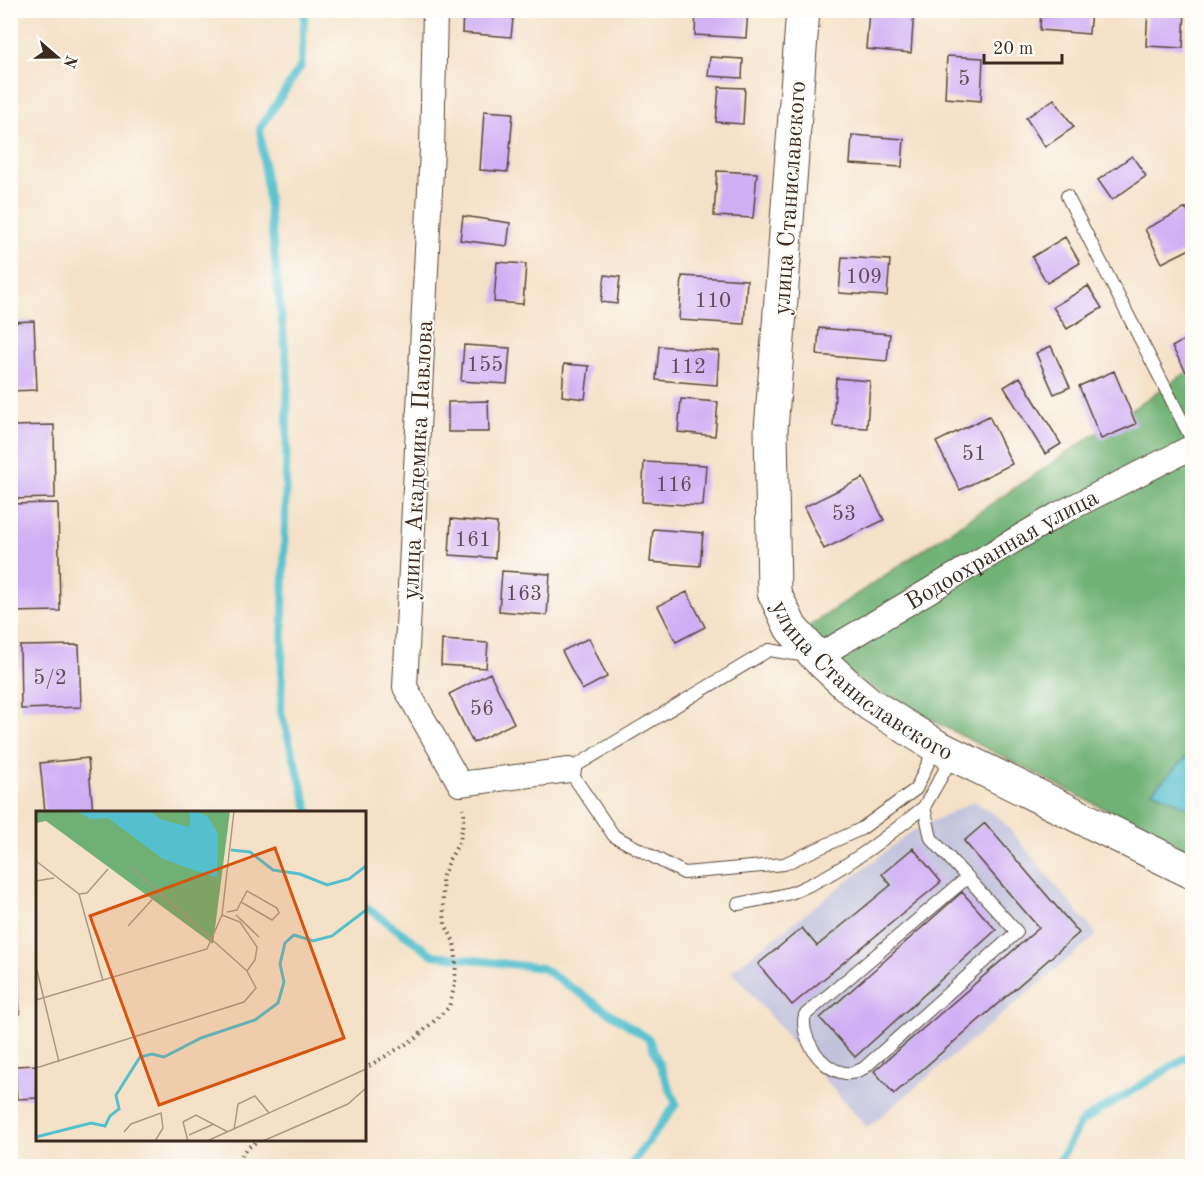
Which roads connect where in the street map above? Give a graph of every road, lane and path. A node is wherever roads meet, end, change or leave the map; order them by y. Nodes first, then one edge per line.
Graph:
1 (435, 10) edge
2 (803, 10) edge
3 (1067, 195) dead end
4 (1192, 440) edge
5 (1192, 447) edge
6 (817, 657) junction
7 (944, 750) junction
8 (569, 771) junction
9 (460, 784) junction
10 (924, 807) junction
11 (1192, 872) edge
12 (968, 877) junction
13 (738, 904) dead end
14 (366, 1068) edge
15 (258, 1141) edge
16 (234, 1167) edge

1 - 9 street, улица Академика Павлова
2 - 6 street, улица Станиславского
3 - 4 lane
5 - 6 street, Водоохранная улица
6 - 7 street, улица Станиславского
6 - 8 lane
7 - 8 lane
7 - 10 lane
7 - 11 street, улица Станиславского
8 - 9 street
9 - 14 path
10 - 12 lane
10 - 13 lane
12 - 12 lane
15 - 16 path

